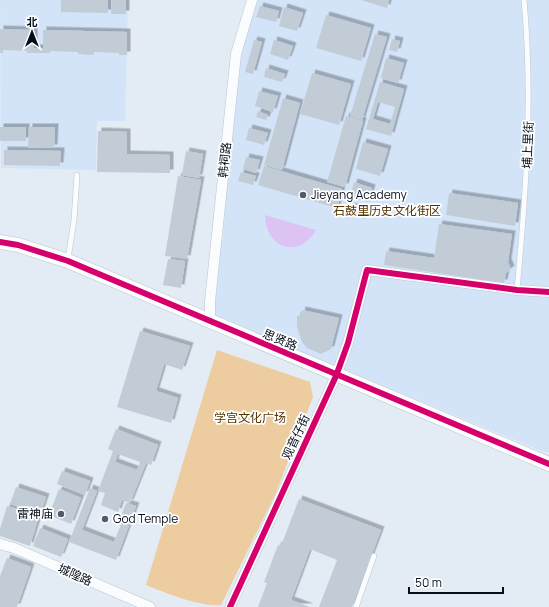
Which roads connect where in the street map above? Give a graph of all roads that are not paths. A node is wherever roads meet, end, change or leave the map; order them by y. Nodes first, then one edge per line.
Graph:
1 (252, 0) edge
2 (524, 0) edge
3 (77, 175) dead end
4 (0, 242) edge
5 (68, 262) junction
6 (517, 290) junction
7 (549, 292) edge
8 (210, 322) junction
9 (336, 376) junction
10 (549, 464) edge
11 (0, 544) edge
12 (374, 556) dead end
13 (150, 607) edge
14 (230, 607) edge
15 (356, 607) edge

1 - 8 street, 韩祠路
2 - 6 lane, 埔上里街
3 - 5 lane
4 - 5 street, 思贤路
5 - 8 street, 思贤路
6 - 7 street
6 - 9 street, 观音仔街
8 - 9 street, 思贤路
9 - 10 street, 思贤路
9 - 14 street, 观音仔街
11 - 13 street, 城隍路
12 - 15 lane

